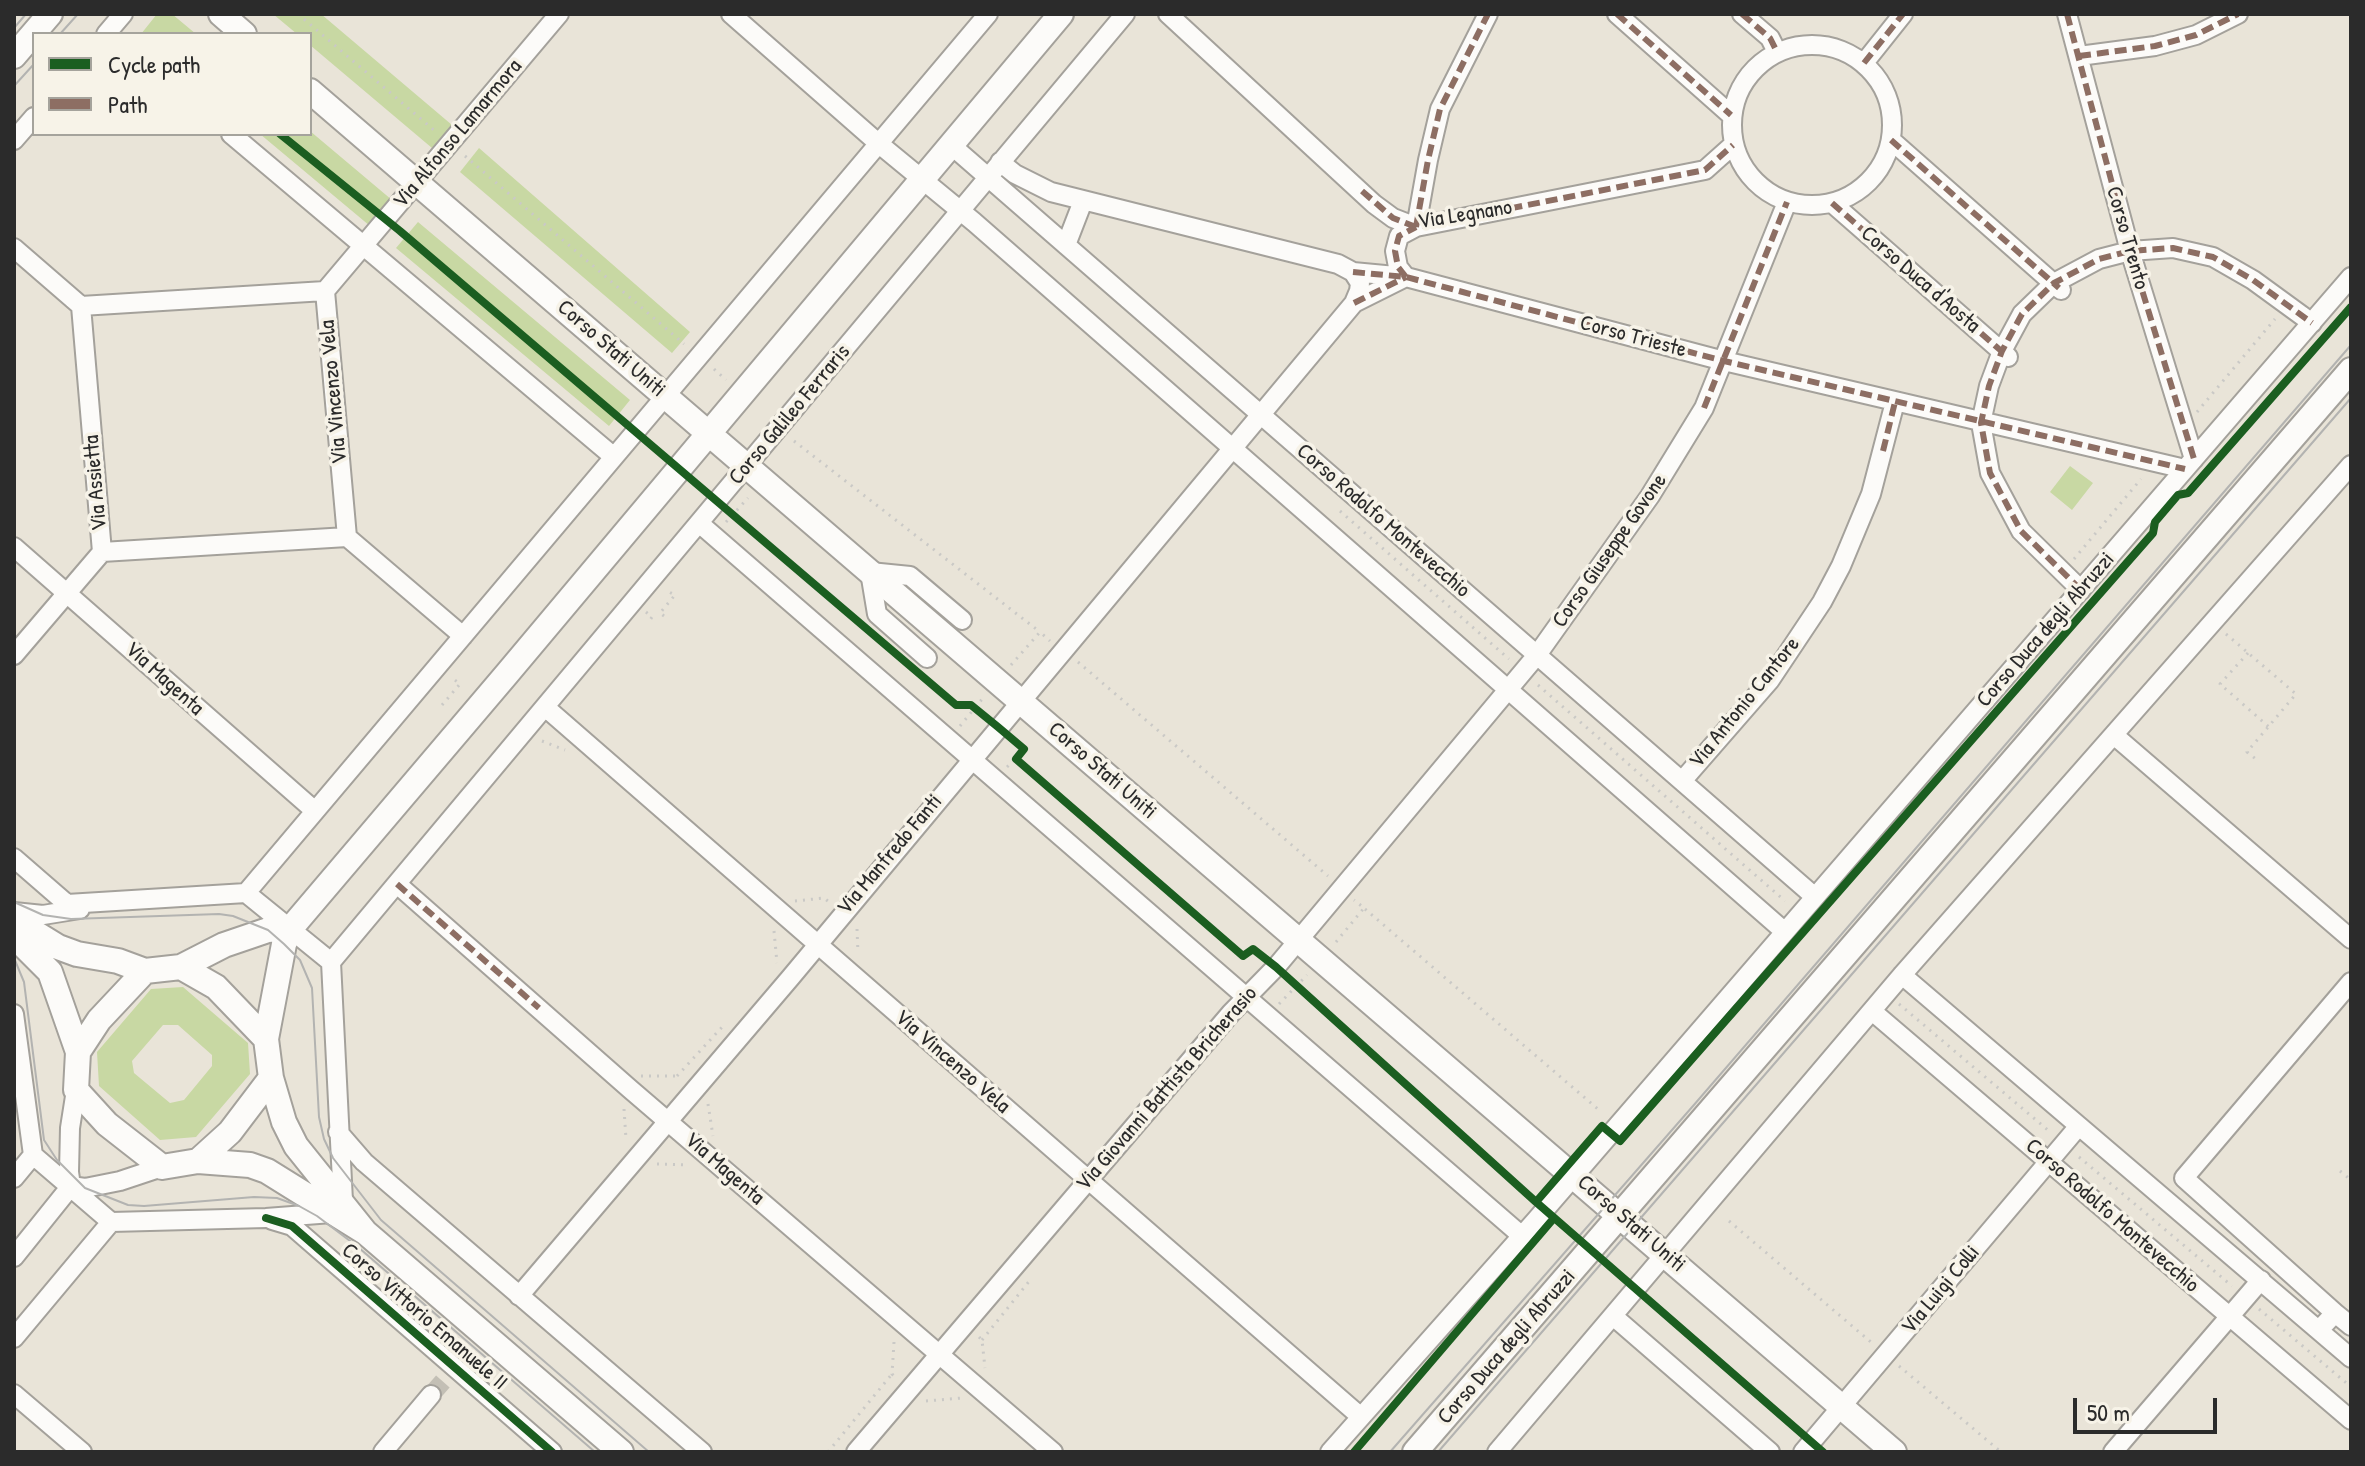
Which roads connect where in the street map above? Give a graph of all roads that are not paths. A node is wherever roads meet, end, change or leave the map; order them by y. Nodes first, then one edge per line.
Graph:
1 (50, 14) edge
2 (123, 14) edge
3 (221, 14) edge
4 (559, 14) edge
5 (731, 14) edge
6 (988, 14) edge
7 (1061, 14) edge
8 (1125, 14) edge
9 (1168, 14) edge
10 (1488, 14) edge
11 (1617, 14) edge
12 (1742, 14) edge
13 (1903, 14) edge
14 (2067, 14) edge
15 (2238, 14) edge
16 (35, 32) edge
17 (111, 32) edge
18 (242, 32) edge
19 (32, 35) edge
20 (1777, 52) junction
21 (14, 56) edge
22 (2079, 56) junction
23 (1864, 63) junction
24 (312, 93) edge
25 (1731, 115) junction
26 (32, 119) edge
27 (233, 136) edge
28 (14, 140) edge
29 (1891, 140) junction
30 (878, 143) junction
31 (951, 145) junction
32 (1733, 145) junction
33 (1000, 162) junction
34 (987, 176) junction
35 (923, 179) junction
36 (417, 183) junction
37 (1083, 201) junction
38 (1787, 202) junction
39 (1832, 203) junction
40 (961, 210) junction
41 (1416, 227) junction
42 (1066, 245) junction
43 (363, 247) junction
44 (14, 248) edge
45 (2130, 251) junction
46 (1353, 272) junction
47 (1406, 277) junction
48 (2351, 277) edge
49 (2058, 286) junction
50 (325, 291) junction
51 (1354, 303) junction
52 (81, 306) junction
53 (2312, 323) junction
54 (2005, 354) junction
55 (1724, 361) junction
56 (2351, 370) edge
57 (665, 396) junction
58 (1895, 402) junction
59 (1260, 414) junction
60 (1981, 423) junction
61 (709, 434) junction
62 (1232, 447) junction
63 (614, 457) junction
64 (2189, 464) junction
65 (2351, 465) edge
66 (755, 473) junction
67 (699, 523) junction
68 (347, 537) junction
69 (14, 547) edge
70 (102, 552) junction
71 (870, 572) junction
72 (2081, 590) junction
73 (66, 593) junction
74 (962, 620) dead end
75 (463, 636) junction
76 (14, 655) edge
77 (1537, 655) junction
78 (927, 658) dead end
79 (1509, 689) junction
80 (1020, 701) junction
81 (545, 707) junction
82 (2115, 736) junction
83 (972, 759) junction
84 (1682, 781) junction
85 (315, 811) junction
86 (14, 858) edge
87 (397, 884) junction
88 (246, 893) junction
89 (1815, 897) junction
90 (106, 902) junction
91 (14, 912) edge
92 (14, 920) edge
93 (291, 928) junction
94 (1785, 932) junction
95 (14, 936) edge
96 (1299, 939) junction
97 (2351, 939) edge
98 (817, 942) junction
99 (331, 962) junction
100 (181, 967) junction
101 (145, 971) junction
102 (1902, 975) junction
103 (2351, 982) edge
104 (1246, 997) junction
105 (1872, 1011) junction
106 (14, 1014) edge
107 (266, 1039) junction
108 (78, 1052) junction
109 (271, 1078) junction
110 (76, 1090) junction
111 (667, 1120) junction
112 (2078, 1127) junction
113 (338, 1132) junction
114 (33, 1155) junction
115 (198, 1161) junction
116 (2050, 1163) junction
117 (162, 1167) junction
118 (1574, 1176) junction
119 (14, 1178) edge
120 (1089, 1179) junction
121 (71, 1186) junction
122 (337, 1207) junction
123 (1620, 1216) junction
124 (266, 1218) junction
125 (111, 1222) junction
126 (1522, 1236) junction
127 (1666, 1254) junction
128 (14, 1257) edge
129 (2261, 1280) junction
130 (519, 1296) junction
131 (2335, 1313) junction
132 (1613, 1316) junction
133 (2229, 1316) junction
134 (2351, 1326) edge
135 (2319, 1330) junction
136 (14, 1338) edge
137 (940, 1356) junction
138 (2351, 1358) edge
139 (14, 1394) edge
140 (431, 1395) tunnel mouth
141 (1842, 1406) junction
142 (1361, 1417) junction
143 (2351, 1420) edge
144 (82, 1452) edge
145 (383, 1452) edge
146 (552, 1452) edge
147 (621, 1452) edge
148 (702, 1452) edge
149 (856, 1452) edge
150 (1053, 1452) edge
151 (1330, 1452) edge
152 (1415, 1452) edge
153 (1497, 1452) edge
154 (1770, 1452) edge
155 (1803, 1452) edge
156 (1894, 1452) edge
157 (2113, 1452) edge

1 - 16 main road
2 - 17 street
3 - 18 main road
4 - 36 street, Via Alfonso Lamarmora
5 - 30 street, Corso Rodolfo Montevecchio
6 - 30 street
7 - 31 main road
8 - 33 street, Corso Galileo Ferraris
9 - 41 street, Via Legnano
10 - 41 street
11 - 25 street
12 - 20 street
13 - 23 street
14 - 22 street, Corso Trento
15 - 22 street
19 - 21 main road
20 - 23 street
20 - 25 street
22 - 45 street, Corso Trento
23 - 29 street
24 - 36 main road, Corso Stati Uniti
25 - 32 street
26 - 28 street
27 - 43 street
29 - 39 street
29 - 49 street
30 - 35 street, Corso Rodolfo Montevecchio
30 - 57 street
31 - 34 street, Corso Rodolfo Montevecchio
31 - 35 main road
32 - 38 street
32 - 41 street, Via Legnano
33 - 34 street, Corso Galileo Ferraris
33 - 37 street, Corso Trieste
34 - 40 street, Corso Galileo Ferraris
34 - 42 street, Corso Rodolfo Montevecchio
35 - 40 street, Corso Rodolfo Montevecchio
35 - 61 main road
36 - 43 street, Via Alfonso Lamarmora
36 - 57 main road, Corso Stati Uniti
37 - 42 street
37 - 46 street, Corso Trieste
38 - 39 street
38 - 55 street, Corso Giuseppe Govone
39 - 54 street, Corso Duca d'Aosta
40 - 62 street, Corso Rodolfo Montevecchio
40 - 66 street, Corso Galileo Ferraris
41 - 47 street
42 - 59 street, Corso Rodolfo Montevecchio
43 - 50 street, Via Alfonso Lamarmora
43 - 63 street
44 - 52 street
45 - 49 street
45 - 53 street
45 - 64 street, Corso Trento
46 - 47 street, Corso Trieste
46 - 51 street
47 - 51 street
47 - 55 street, Corso Trieste
48 - 53 street, Corso Duca degli Abruzzi
49 - 54 street
50 - 52 street, Via Vincenzo Vela
50 - 68 street, Via Vincenzo Vela
51 - 59 street, Via Manfredo Fanti
52 - 70 street, Via Assietta
53 - 64 street, Corso Duca degli Abruzzi
54 - 60 street
55 - 58 street, Corso Trieste
55 - 77 street, Corso Giuseppe Govone
56 - 123 main road, Corso Duca degli Abruzzi
57 - 61 main road, Corso Stati Uniti
57 - 63 street
58 - 60 street, Corso Trieste
58 - 84 street, Via Antonio Cantore
59 - 62 street, Via Manfredo Fanti
59 - 77 street, Corso Rodolfo Montevecchio
60 - 64 street, Corso Trieste
60 - 72 street
61 - 66 main road, Corso Stati Uniti
61 - 93 main road
62 - 79 street, Corso Rodolfo Montevecchio
62 - 80 street, Via Manfredo Fanti
63 - 75 street
64 - 72 street, Corso Duca degli Abruzzi
65 - 82 street
66 - 67 street, Corso Galileo Ferraris
66 - 71 main road, Corso Stati Uniti
67 - 81 street, Corso Galileo Ferraris
67 - 83 street
68 - 70 street, Via Assietta
68 - 75 street
69 - 73 street, Via Magenta
70 - 73 street
71 - 74 street
71 - 78 street
71 - 80 main road, Corso Stati Uniti
72 - 89 street, Corso Duca degli Abruzzi
73 - 76 street
73 - 85 street, Via Magenta
75 - 85 street
77 - 79 street, Corso Giuseppe Govone
77 - 84 street, Corso Rodolfo Montevecchio
79 - 94 street, Corso Rodolfo Montevecchio
79 - 96 street, Via Giovanni Battista Bricherasio
80 - 83 street, Via Manfredo Fanti
80 - 96 main road, Corso Stati Uniti
81 - 87 street, Corso Galileo Ferraris
81 - 98 street, Via Vincenzo Vela
82 - 97 street
82 - 102 street
83 - 98 street, Via Manfredo Fanti
83 - 104 street
84 - 89 street, Corso Rodolfo Montevecchio
85 - 88 street
86 - 90 street
87 - 99 street, Corso Galileo Ferraris
87 - 111 street, Via Magenta
88 - 90 street
88 - 93 street
89 - 94 street, Corso Duca degli Abruzzi
90 - 91 street
92 - 101 main road
93 - 99 street
93 - 100 main road
93 - 107 main road
94 - 118 street, Corso Duca degli Abruzzi
95 - 108 main road
96 - 104 street, Via Giovanni Battista Bricherasio
96 - 118 main road, Corso Stati Uniti
98 - 111 street, Via Manfredo Fanti
98 - 120 street, Via Vincenzo Vela
99 - 113 street
100 - 101 main road
100 - 107 main road
101 - 108 main road
102 - 105 street
102 - 112 street, Corso Rodolfo Montevecchio
103 - 131 street
104 - 120 street, Via Giovanni Battista Bricherasio
104 - 126 street
105 - 116 street, Corso Rodolfo Montevecchio
105 - 127 street
106 - 114 street
107 - 109 main road
108 - 110 main road
109 - 115 main road
109 - 122 main road, Corso Vittorio Emanuele II
110 - 117 main road
110 - 121 street
111 - 130 street, Via Manfredo Fanti
111 - 137 street, Via Magenta
112 - 116 street, Via Luigi Colli
112 - 129 street, Corso Rodolfo Montevecchio
113 - 122 street
113 - 130 street
114 - 119 street
114 - 121 street
115 - 117 main road
115 - 122 main road, Corso Vittorio Emanuele II
116 - 133 street, Corso Rodolfo Montevecchio
116 - 141 street, Via Luigi Colli
117 - 121 street
118 - 123 main road, Corso Stati Uniti
118 - 126 street, Corso Duca degli Abruzzi
120 - 137 street, Via Giovanni Battista Bricherasio
120 - 142 street, Via Vincenzo Vela
121 - 125 street
121 - 128 street
122 - 124 street
122 - 147 main road, Corso Vittorio Emanuele II
123 - 127 main road, Corso Stati Uniti
123 - 152 main road, Corso Duca degli Abruzzi
124 - 125 street
124 - 146 street, Corso Vittorio Emanuele II
125 - 136 street
126 - 142 street, Corso Duca degli Abruzzi
127 - 132 street
127 - 141 main road, Corso Stati Uniti
129 - 133 street
129 - 135 street, Corso Rodolfo Montevecchio
130 - 148 street
131 - 134 street
131 - 135 street
132 - 153 street
132 - 154 street
133 - 143 street, Corso Rodolfo Montevecchio
133 - 157 street
135 - 138 street, Corso Rodolfo Montevecchio
137 - 149 street, Via Giovanni Battista Bricherasio
137 - 150 street, Via Magenta
139 - 144 street
140 - 145 street
141 - 155 street, Via Luigi Colli
141 - 156 main road, Corso Stati Uniti
142 - 151 street, Corso Duca degli Abruzzi

